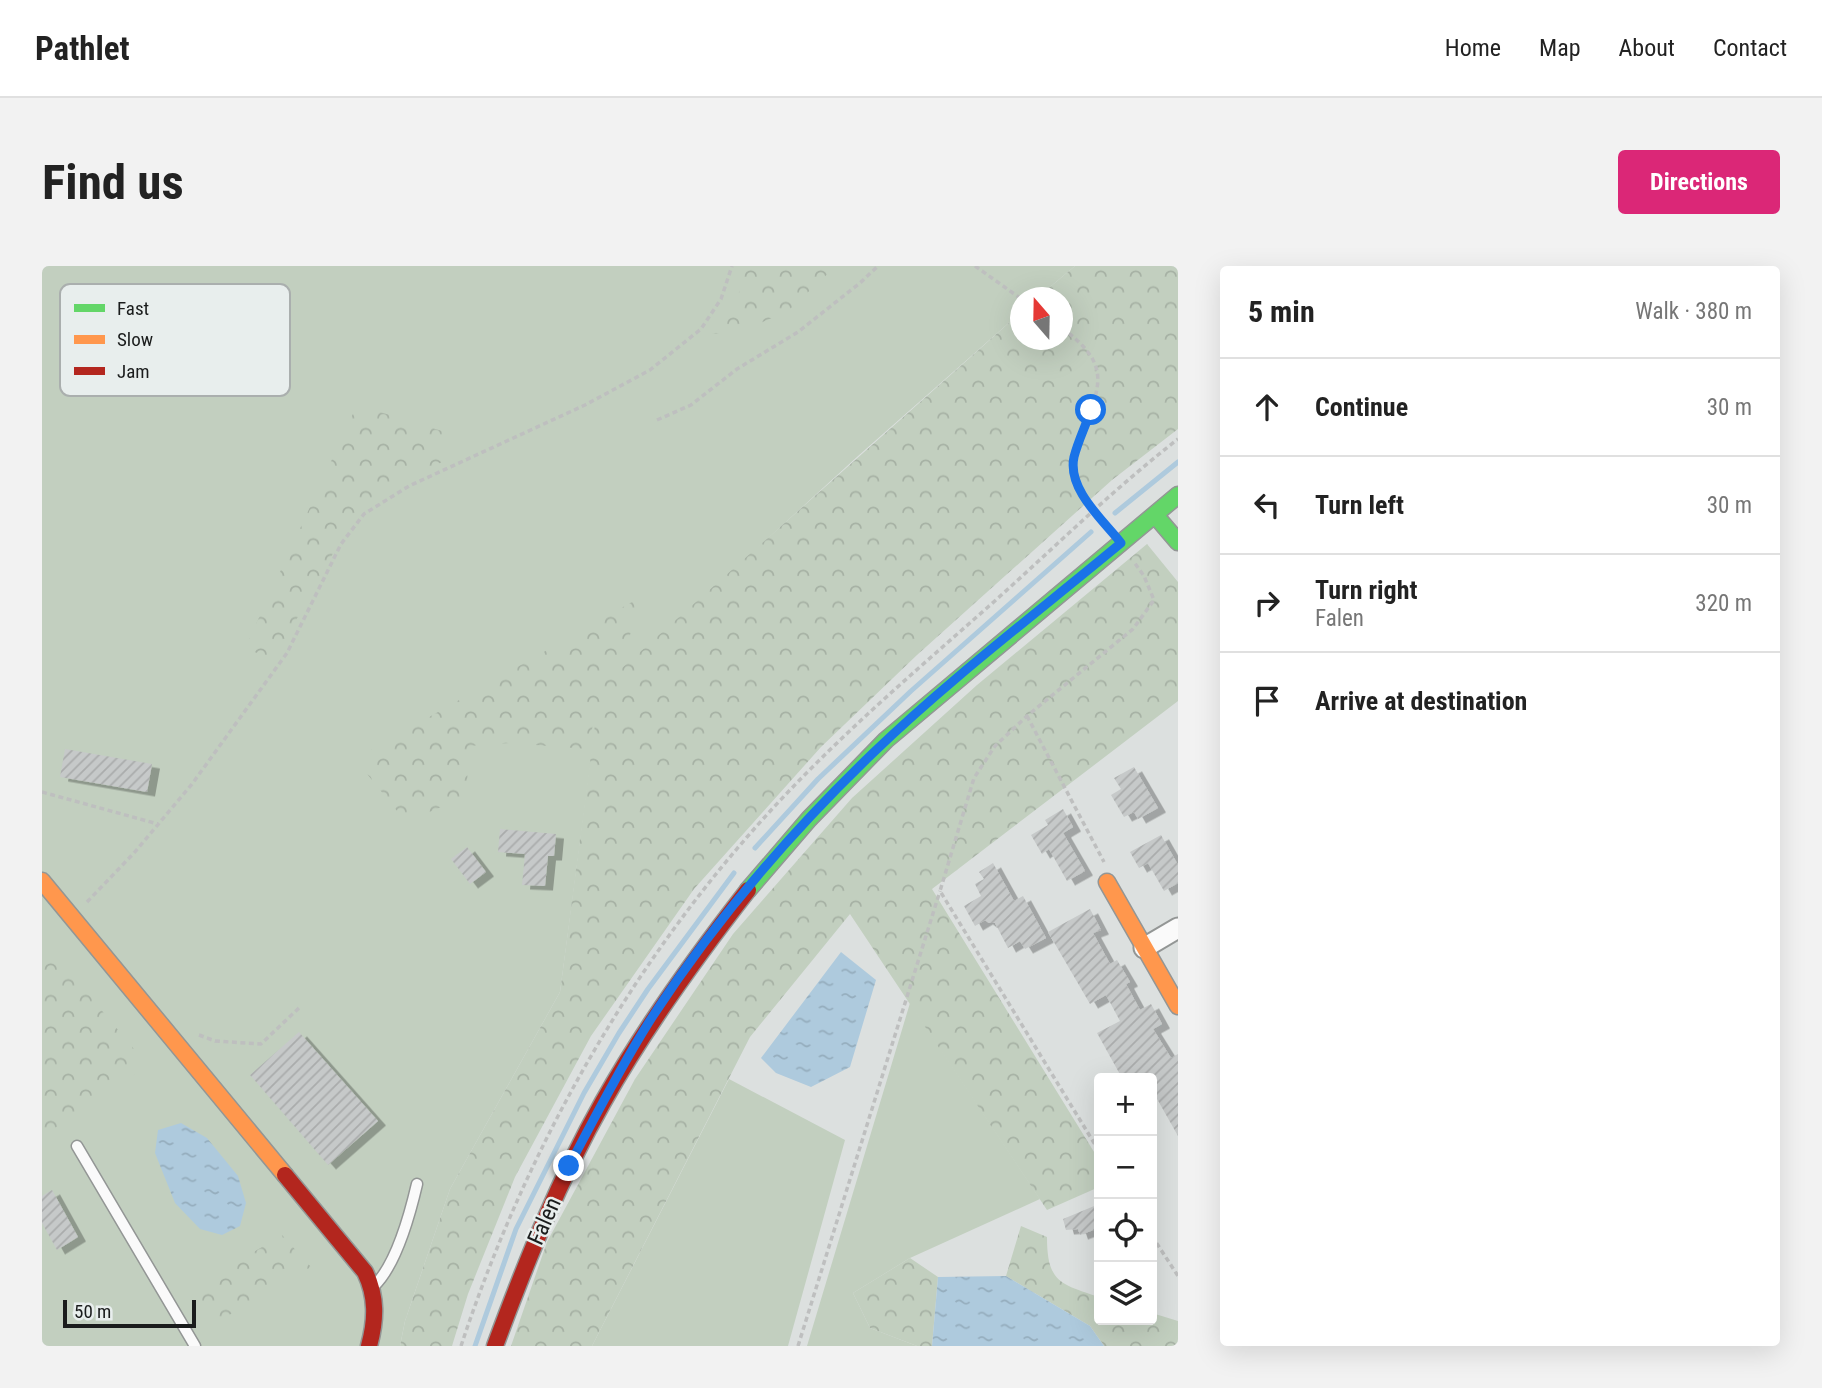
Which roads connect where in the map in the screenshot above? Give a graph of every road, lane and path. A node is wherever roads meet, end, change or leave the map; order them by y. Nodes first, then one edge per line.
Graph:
1 (732, 266) edge
2 (878, 266) edge
3 (975, 266) edge
4 (1010, 291) edge
5 (1073, 336) edge
6 (657, 419) dead end
7 (1178, 495) edge
8 (1155, 514) junction
9 (1178, 542) edge
10 (1121, 543) junction
11 (1027, 716) junction
12 (42, 792) edge
13 (159, 824) junction
14 (42, 881) edge
15 (1107, 882) joint
16 (940, 891) junction
17 (73, 918) junction
18 (1178, 928) edge
19 (1144, 948) junction
20 (301, 1006) dead end
21 (1178, 1006) edge
22 (196, 1034) dead end
23 (1094, 1143) edge
24 (77, 1146) dead end
25 (417, 1184) dead end
26 (1157, 1244) edge
27 (1178, 1276) edge
28 (373, 1286) junction
29 (195, 1346) edge
30 (369, 1346) edge
31 (495, 1346) edge
32 (798, 1346) edge

1 - 13 path
2 - 6 path
3 - 4 path
5 - 10 path
7 - 8 street, Falen
8 - 9 street
8 - 10 street, Falen
10 - 11 path
10 - 31 street, Falen
11 - 15 path
11 - 16 path
12 - 13 path
13 - 17 path
14 - 17 street
15 - 19 street
16 - 23 path
16 - 32 path
17 - 28 street
18 - 19 street
19 - 21 street
20 - 22 path
24 - 29 lane
25 - 28 lane
26 - 27 path
28 - 30 street

